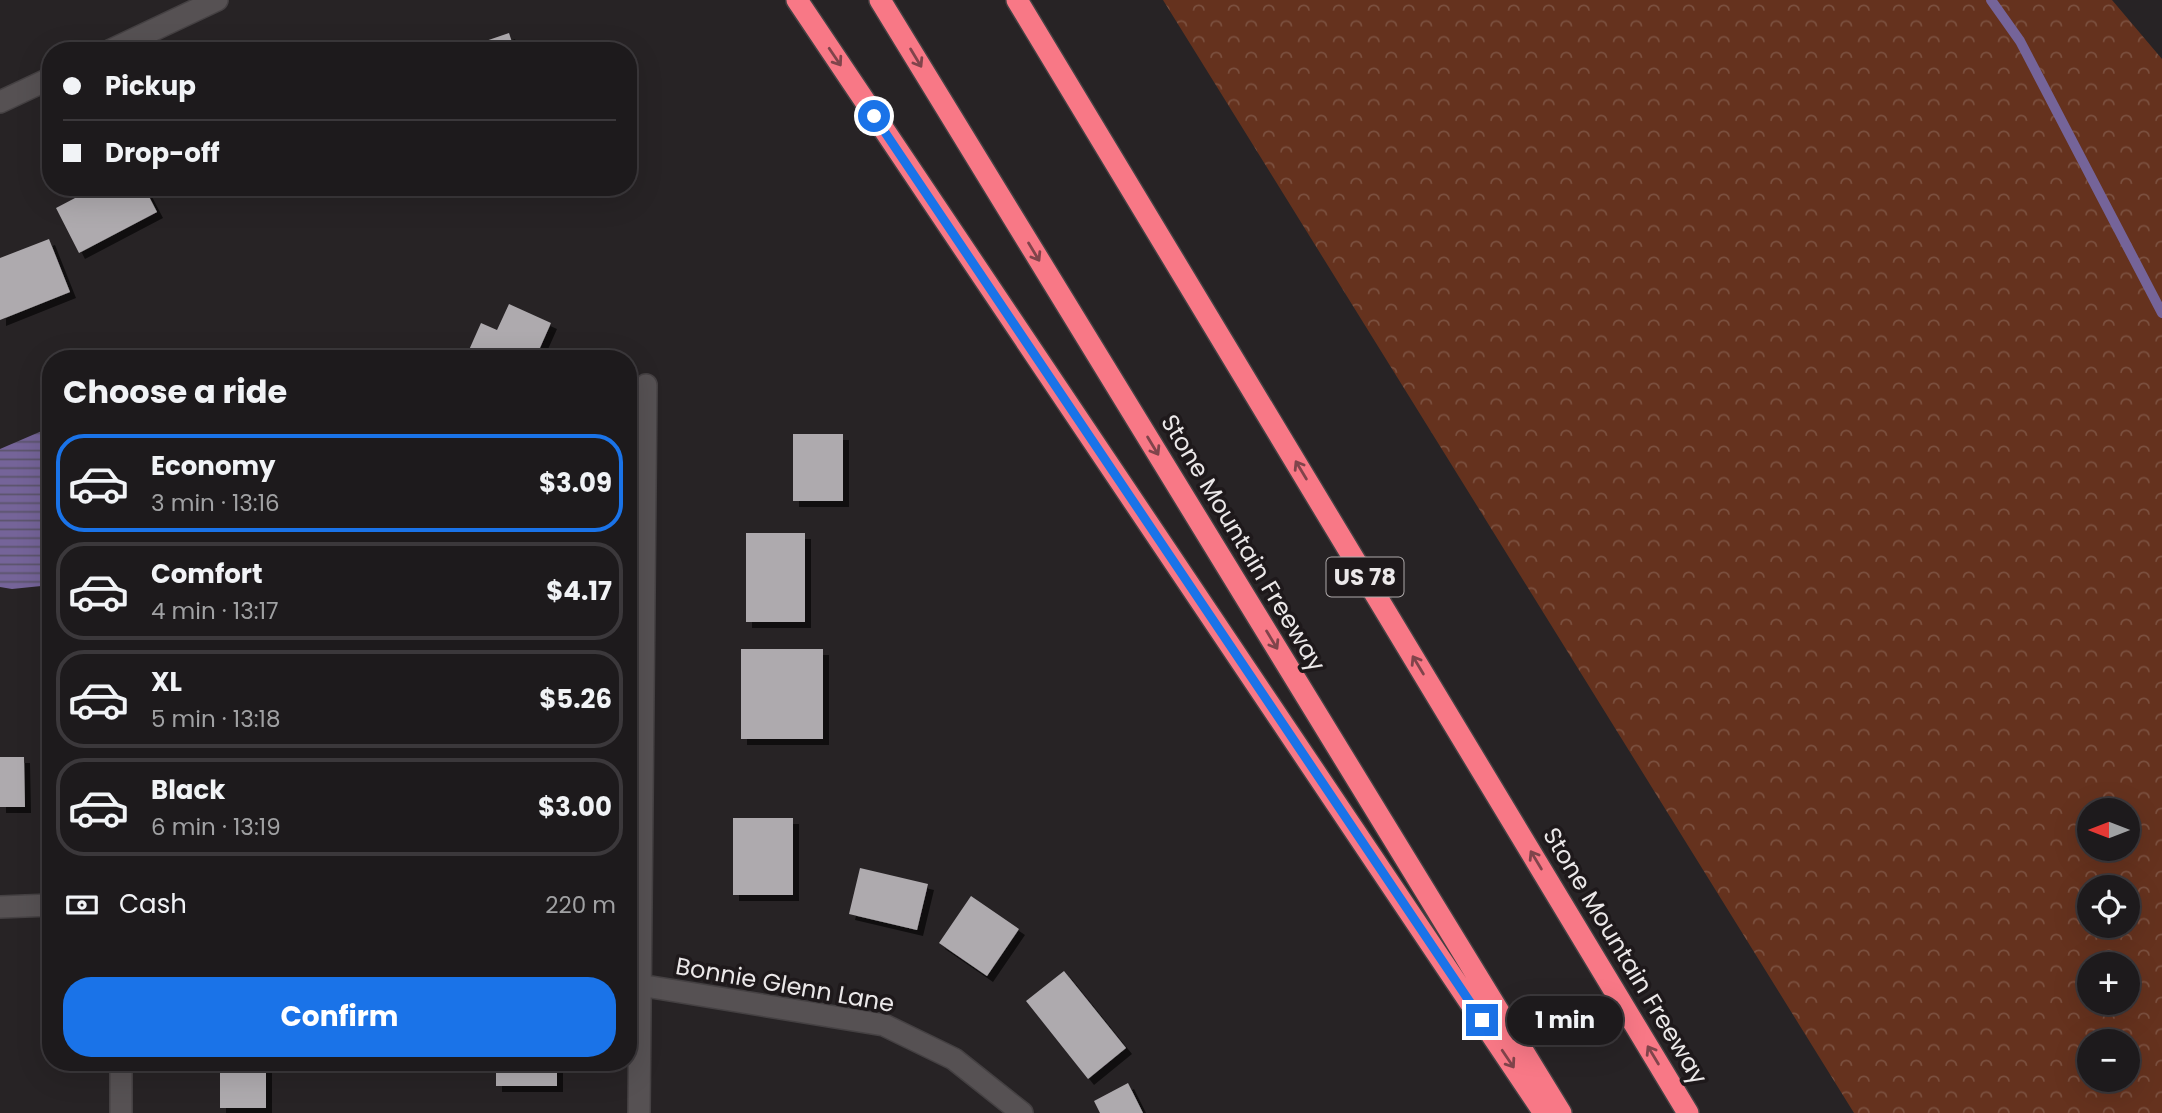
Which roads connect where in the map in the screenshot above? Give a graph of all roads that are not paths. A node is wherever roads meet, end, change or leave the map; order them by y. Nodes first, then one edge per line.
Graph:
1 (218, 0) edge
2 (797, 0) edge
3 (880, 0) edge
4 (1017, 0) edge
5 (1028, 0) edge
6 (1042, 41) junction
7 (128, 42) edge
8 (42, 82) edge
9 (0, 102) edge
10 (646, 385) dead end
11 (42, 905) edge
12 (0, 907) edge
13 (639, 985) junction
14 (121, 1071) edge
15 (121, 1113) edge
16 (639, 1113) edge
17 (1023, 1113) edge
18 (1544, 1113) edge
19 (1561, 1113) edge
20 (1688, 1113) edge

1 - 7 street
2 -> 18 highway
3 -> 19 highway, Stone Mountain Freeway
4 - 6 highway, Stone Mountain Freeway / US 78
5 - 6 highway
20 -> 6 highway, Stone Mountain Freeway / US 78
8 - 9 street
10 - 13 street
11 - 12 street
13 - 16 street
13 - 17 street, Bonnie Glenn Lane
14 - 15 street

